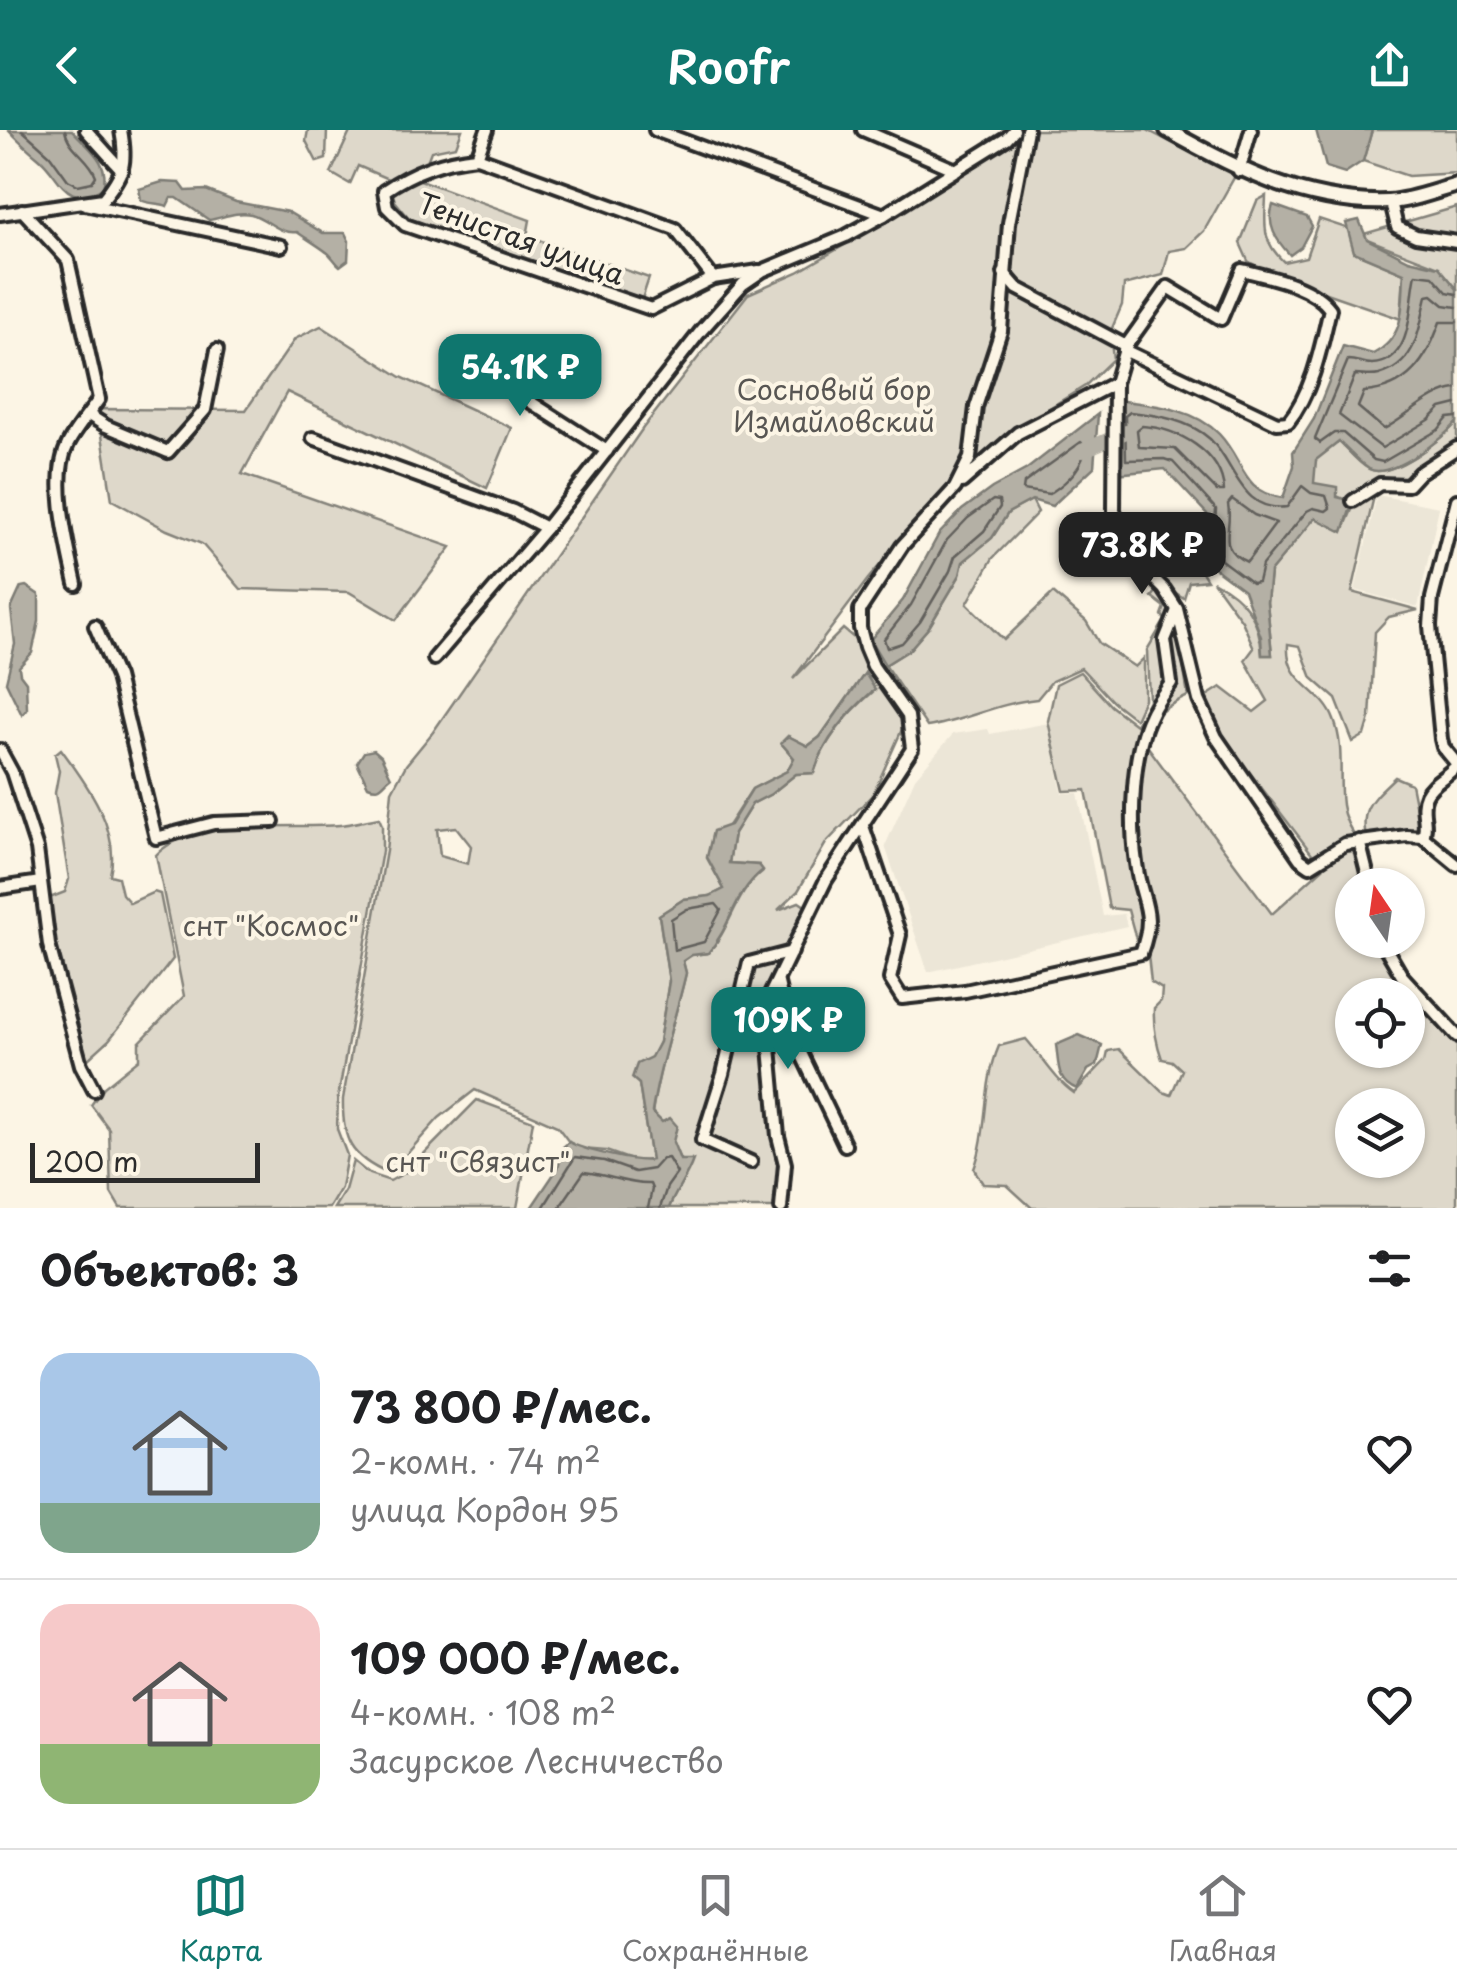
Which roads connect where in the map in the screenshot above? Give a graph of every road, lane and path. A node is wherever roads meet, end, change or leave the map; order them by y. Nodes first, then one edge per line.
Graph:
1 (86, 130) edge
2 (121, 130) edge
3 (487, 130) edge
4 (656, 130) edge
5 (863, 130) edge
6 (1014, 130) edge
7 (1027, 130) edge
8 (1166, 130) edge
9 (1252, 130) edge
10 (477, 157) junction
11 (122, 170) junction
12 (956, 170) junction
13 (1240, 171) junction
14 (1457, 185) edge
15 (1390, 202) junction
16 (85, 204) junction
17 (22, 210) junction
18 (0, 214) edge
19 (884, 215) junction
20 (1457, 242) edge
21 (281, 246) dead end
22 (762, 271) junction
23 (1004, 274) junction
24 (713, 278) junction
25 (1125, 348) junction
26 (217, 350) dead end
27 (454, 353) dead end
28 (1115, 383) junction
29 (89, 415) junction
30 (312, 438) dead end
31 (1457, 448) edge
32 (607, 451) junction
33 (956, 488) junction
34 (1457, 500) edge
35 (1353, 501) dead end
36 (546, 528) junction
37 (76, 584) dead end
38 (1177, 609) junction
39 (95, 626) dead end
40 (434, 659) dead end
41 (0, 750) edge
42 (1457, 765) edge
43 (273, 821) dead end
44 (862, 826) junction
45 (1422, 837) junction
46 (1359, 840) junction
47 (1457, 866) edge
48 (1366, 868) edge
49 (41, 882) junction
50 (0, 888) edge
51 (792, 952) junction
52 (1392, 958) edge
53 (778, 982) junction
54 (1457, 1036) edge
55 (94, 1090) dead end
56 (845, 1145) dead end
57 (751, 1162) dead end
58 (781, 1208) edge

1 - 11 street
2 - 11 street
3 - 10 street
4 - 19 street
5 - 12 street
6 - 12 street
7 - 23 street
8 - 13 main road
9 - 13 street
10 - 24 street
10 - 24 street, Тенистая улица
11 - 16 street
12 - 19 street
13 - 15 main road
14 - 15 main road
15 - 20 street
16 - 17 street
16 - 21 street
17 - 18 street
17 - 29 street
19 - 22 street
22 - 24 street, Тенистая улица
22 - 32 street
23 - 25 street
23 - 33 street
25 - 25 street
25 - 28 street
26 - 29 street
27 - 32 street
28 - 33 street
28 - 38 street
29 - 37 street
30 - 36 street
31 - 35 street
32 - 36 street
33 - 44 street
34 - 42 street
36 - 40 street
38 - 44 street
38 - 46 street
39 - 43 street
41 - 49 street
42 - 45 street
44 - 51 street
45 - 46 street
45 - 47 street
46 - 48 street
49 - 50 street
49 - 55 street
51 - 53 street
51 - 57 street
52 - 54 street
53 - 56 street
53 - 58 street

